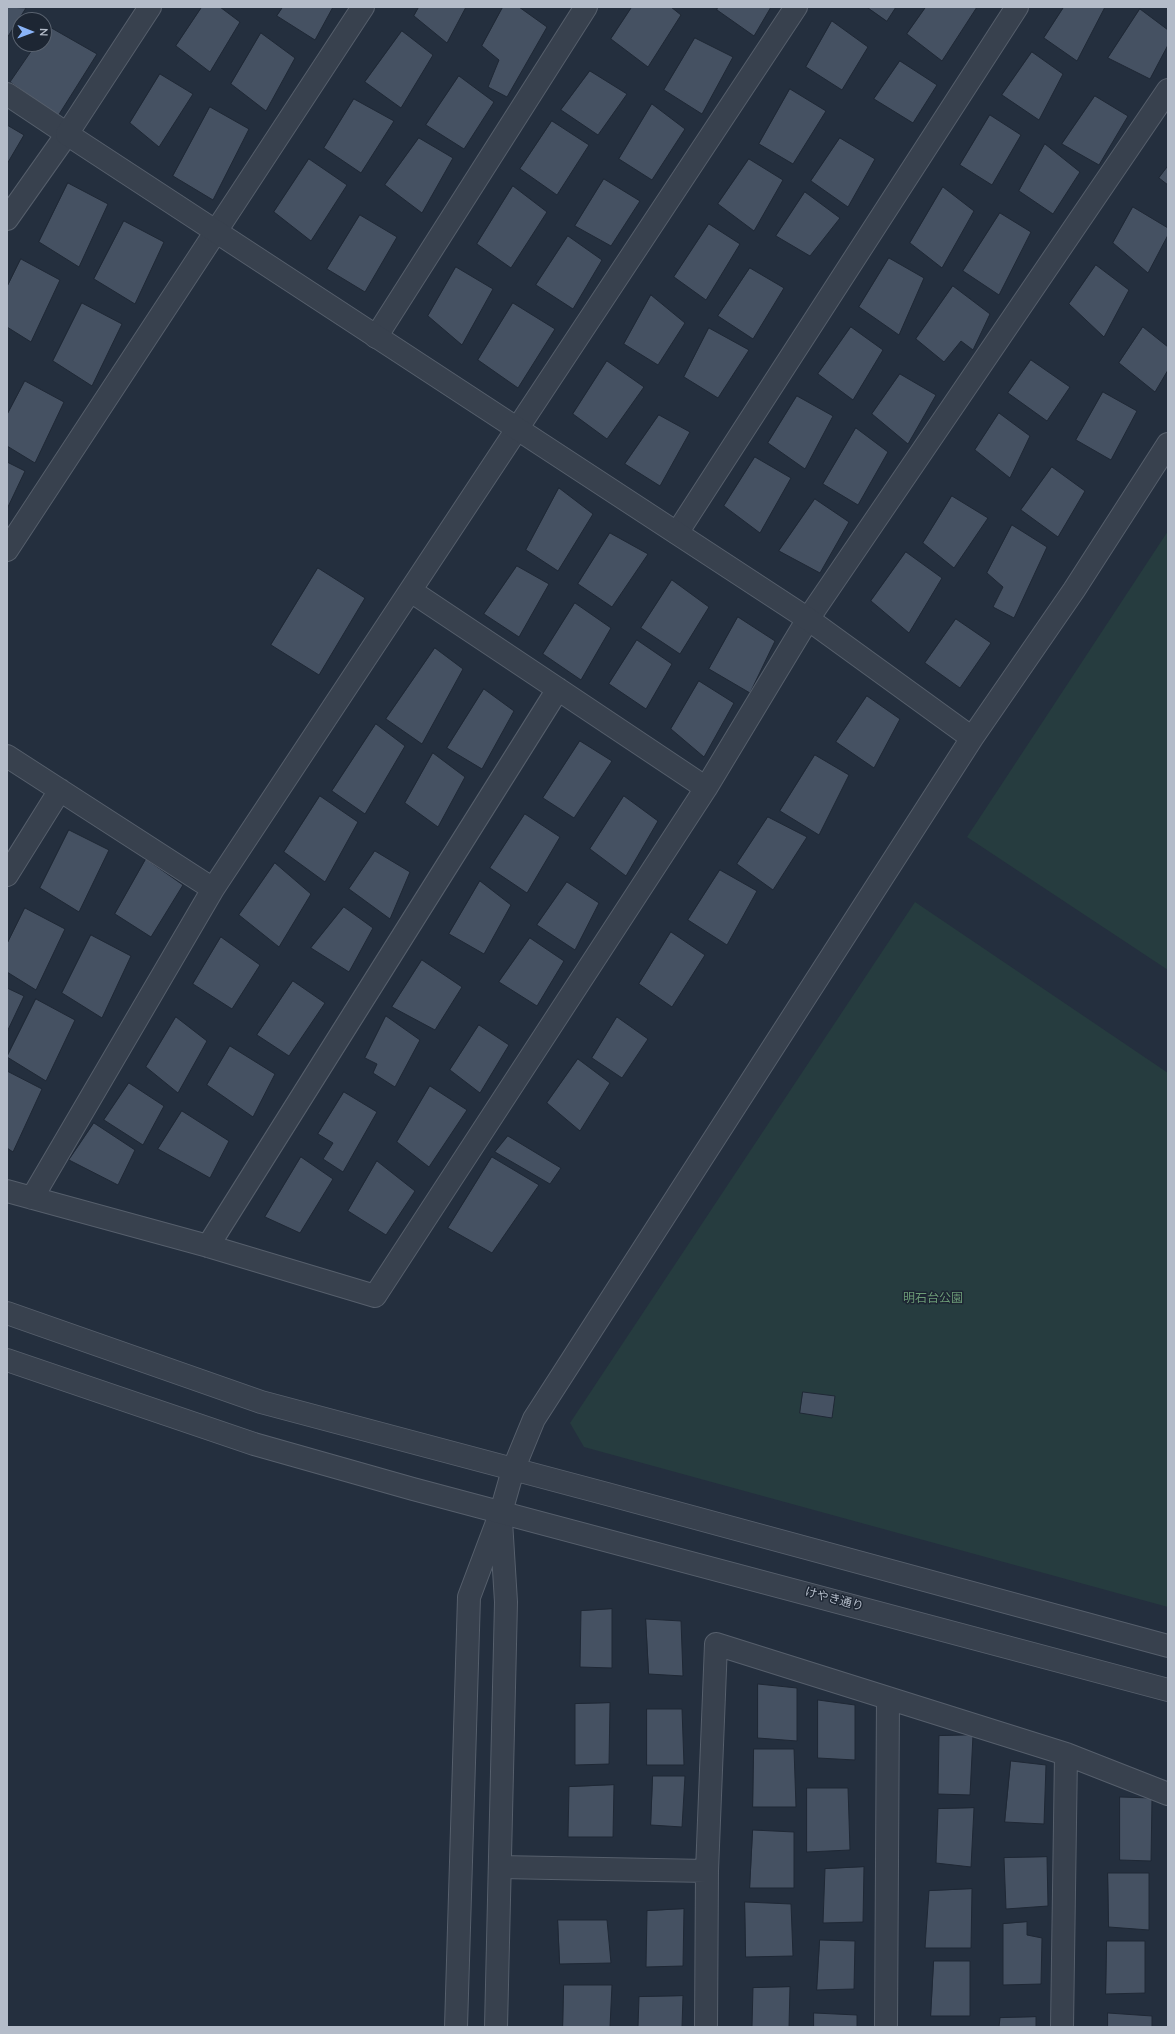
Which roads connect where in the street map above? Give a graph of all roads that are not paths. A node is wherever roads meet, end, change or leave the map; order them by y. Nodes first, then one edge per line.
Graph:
1 (150, 7) edge
2 (363, 7) edge
3 (586, 7) edge
4 (796, 7) edge
5 (1016, 7) edge
6 (1168, 90) edge
7 (7, 94) edge
8 (67, 134) junction
9 (7, 219) edge
10 (215, 231) junction
11 (376, 337) junction
12 (518, 429) junction
13 (1168, 444) edge
14 (677, 533) junction
15 (7, 550) edge
16 (411, 591) junction
17 (808, 619) junction
18 (558, 689) junction
19 (972, 738) junction
20 (7, 756) edge
21 (706, 788) junction
22 (60, 790) junction
23 (7, 875) edge
24 (213, 889) junction
25 (7, 1191) edge
26 (32, 1198) junction
27 (208, 1246) junction
28 (7, 1314) edge
29 (7, 1360) edge
30 (513, 1470) junction
31 (500, 1512) junction
32 (1168, 1646) edge
33 (1168, 1690) edge
34 (888, 1698) junction
35 (1066, 1754) junction
36 (1168, 1794) edge
37 (500, 1867) junction
38 (707, 1871) junction
39 (456, 2027) edge
40 (496, 2027) edge
41 (706, 2027) edge
42 (886, 2027) edge
43 (1062, 2027) edge

1 - 8 street
2 - 10 street
3 - 11 street
4 - 12 street
5 - 14 street
6 - 17 street
7 - 8 street
8 - 9 street
8 - 10 street
10 - 11 street
10 - 15 street
11 - 12 street
12 - 14 street
12 - 16 street
13 - 19 street
14 - 17 street
16 - 18 street
16 - 24 street
17 - 19 street
17 - 21 street
18 - 21 street
18 - 27 street
19 - 30 street
20 - 22 street
21 - 27 street
22 - 23 street
22 - 24 street
24 - 26 street
25 - 26 street
26 - 27 street
28 - 30 street
29 - 31 street, けやき通り
30 - 31 street
30 - 32 street
31 - 33 street, けやき通り
31 - 37 street
31 - 39 street
34 - 35 street
34 - 38 street
34 - 42 street
35 - 36 street
35 - 43 street
37 - 38 street
37 - 40 street
38 - 41 street

